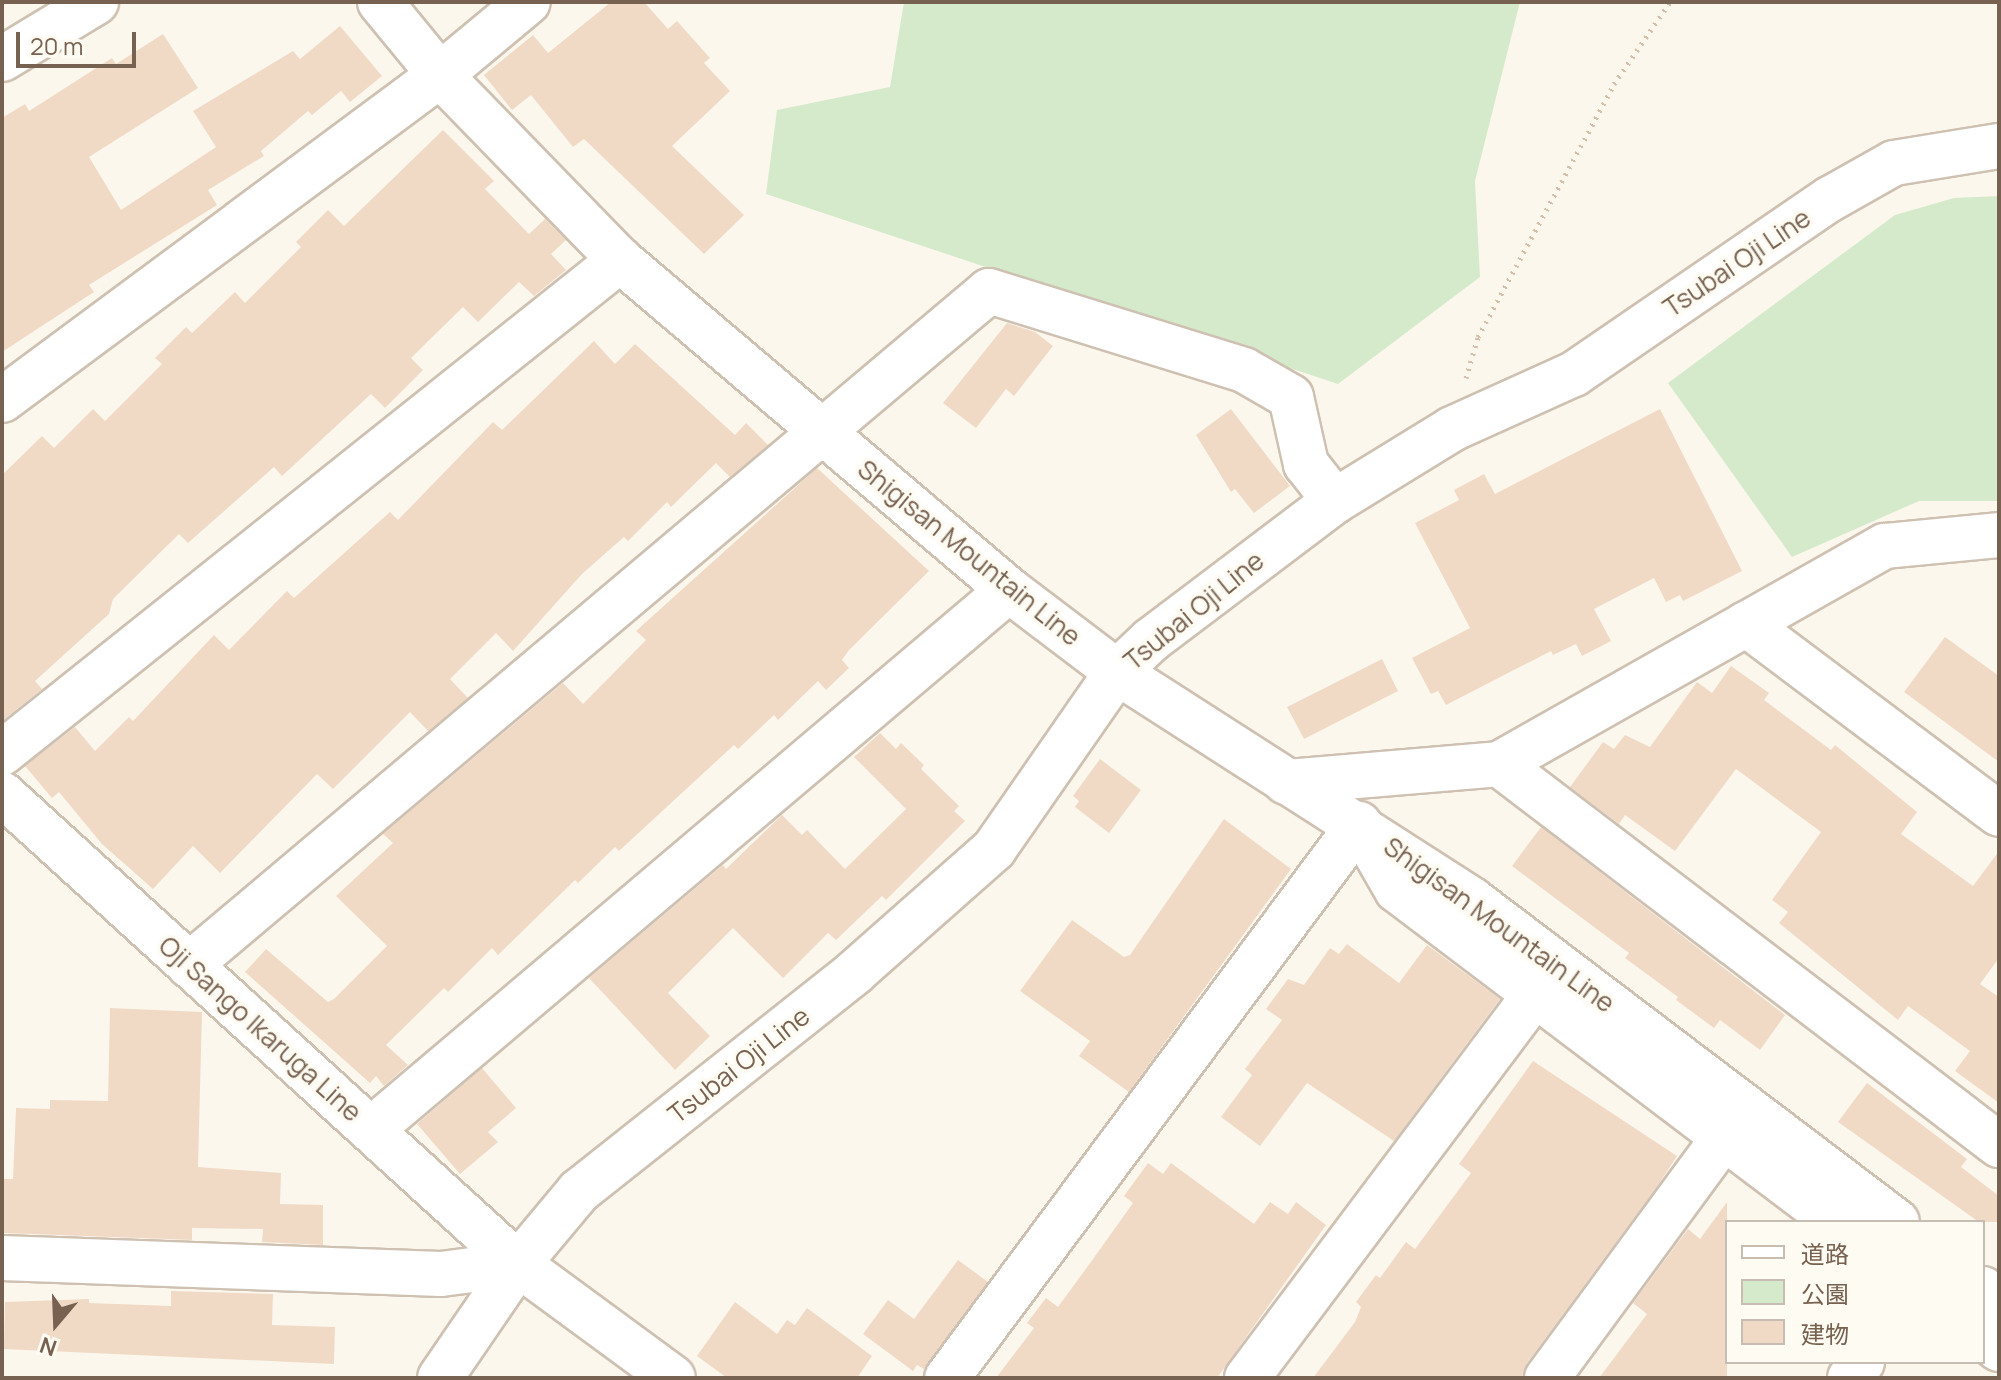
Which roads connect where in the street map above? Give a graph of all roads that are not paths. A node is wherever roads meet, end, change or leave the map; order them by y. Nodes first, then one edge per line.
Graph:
1 (96, 2) edge
2 (380, 2) edge
3 (528, 2) edge
4 (2, 59) edge
5 (440, 75) junction
6 (1999, 146) edge
7 (620, 260) junction
8 (2, 400) edge
9 (825, 434) junction
10 (1335, 501) junction
11 (1999, 535) edge
12 (1009, 590) junction
13 (1746, 624) junction
14 (1117, 672) junction
15 (2, 753) edge
16 (1499, 764) junction
17 (1286, 782) junction
18 (8, 812) edge
19 (1999, 814) edge
20 (1359, 824) junction
21 (189, 965) junction
22 (1535, 994) junction
23 (372, 1129) junction
24 (1725, 1136) junction
25 (1999, 1145) edge
26 (1833, 1220) edge
27 (1894, 1220) edge
28 (2, 1258) edge
29 (518, 1264) junction
30 (657, 1373) edge
31 (440, 1378) edge
32 (947, 1378) edge
33 (1247, 1378) edge
34 (1547, 1378) edge

1 - 4 street
2 - 5 street, Shigisan Mountain Line
3 - 5 street
5 - 7 street, Shigisan Mountain Line
5 - 8 street
6 - 10 street, Tsubai Oji Line
7 - 9 street, Shigisan Mountain Line
7 - 15 street
9 - 10 street
9 - 12 street, Shigisan Mountain Line
9 - 21 street
10 - 14 street, Tsubai Oji Line
11 - 13 street
12 - 14 street, Shigisan Mountain Line
12 - 23 street
13 - 16 street
13 - 19 street
14 - 17 street, Shigisan Mountain Line
14 - 29 street, Tsubai Oji Line
16 - 17 street
16 - 25 street
17 - 20 street, Shigisan Mountain Line
18 - 21 street, Oji Sango Ikaruga Line
20 - 22 street
20 - 27 street, Shigisan Mountain Line
20 - 32 street
21 - 23 street, Oji Sango Ikaruga Line
22 - 24 street
22 - 33 street
23 - 29 street, Oji Sango Ikaruga Line
24 - 26 street
24 - 34 street
28 - 29 street
29 - 30 street, Oji Sango Ikaruga Line
29 - 31 street, Tsubai Oji Line

